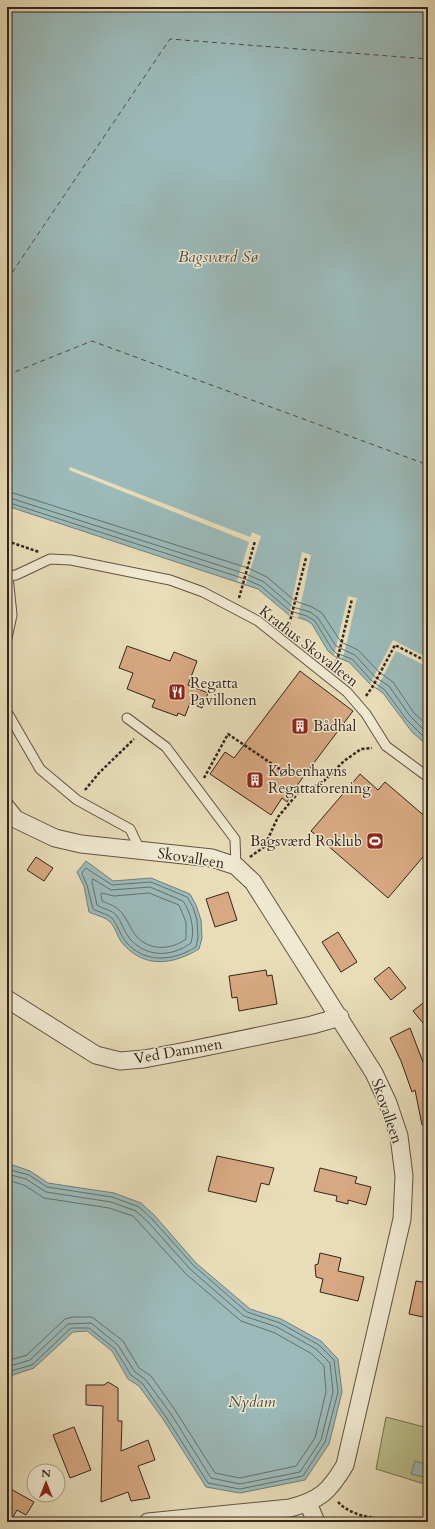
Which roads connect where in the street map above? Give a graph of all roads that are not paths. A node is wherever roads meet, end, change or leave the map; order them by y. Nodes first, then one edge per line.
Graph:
1 (7, 576) edge
2 (7, 638) edge
3 (7, 712) edge
4 (127, 718) dead end
5 (428, 777) edge
6 (7, 802) edge
7 (7, 815) edge
8 (25, 825) junction
9 (140, 850) junction
10 (236, 866) junction
11 (7, 999) edge
12 (340, 1017) junction
13 (308, 1503) junction
14 (148, 1522) edge
15 (316, 1522) edge

1 - 2 lane
1 - 5 lane, Krathus Skovalleen
3 - 9 lane
4 - 10 lane
6 - 8 lane
7 - 8 street, Skovalleen
8 - 9 street, Skovalleen
9 - 10 street, Skovalleen
10 - 12 street, Skovalleen
11 - 12 street, Ved Dammen
12 - 13 street, Skovalleen
13 - 14 street, Skovalleen
13 - 15 street

